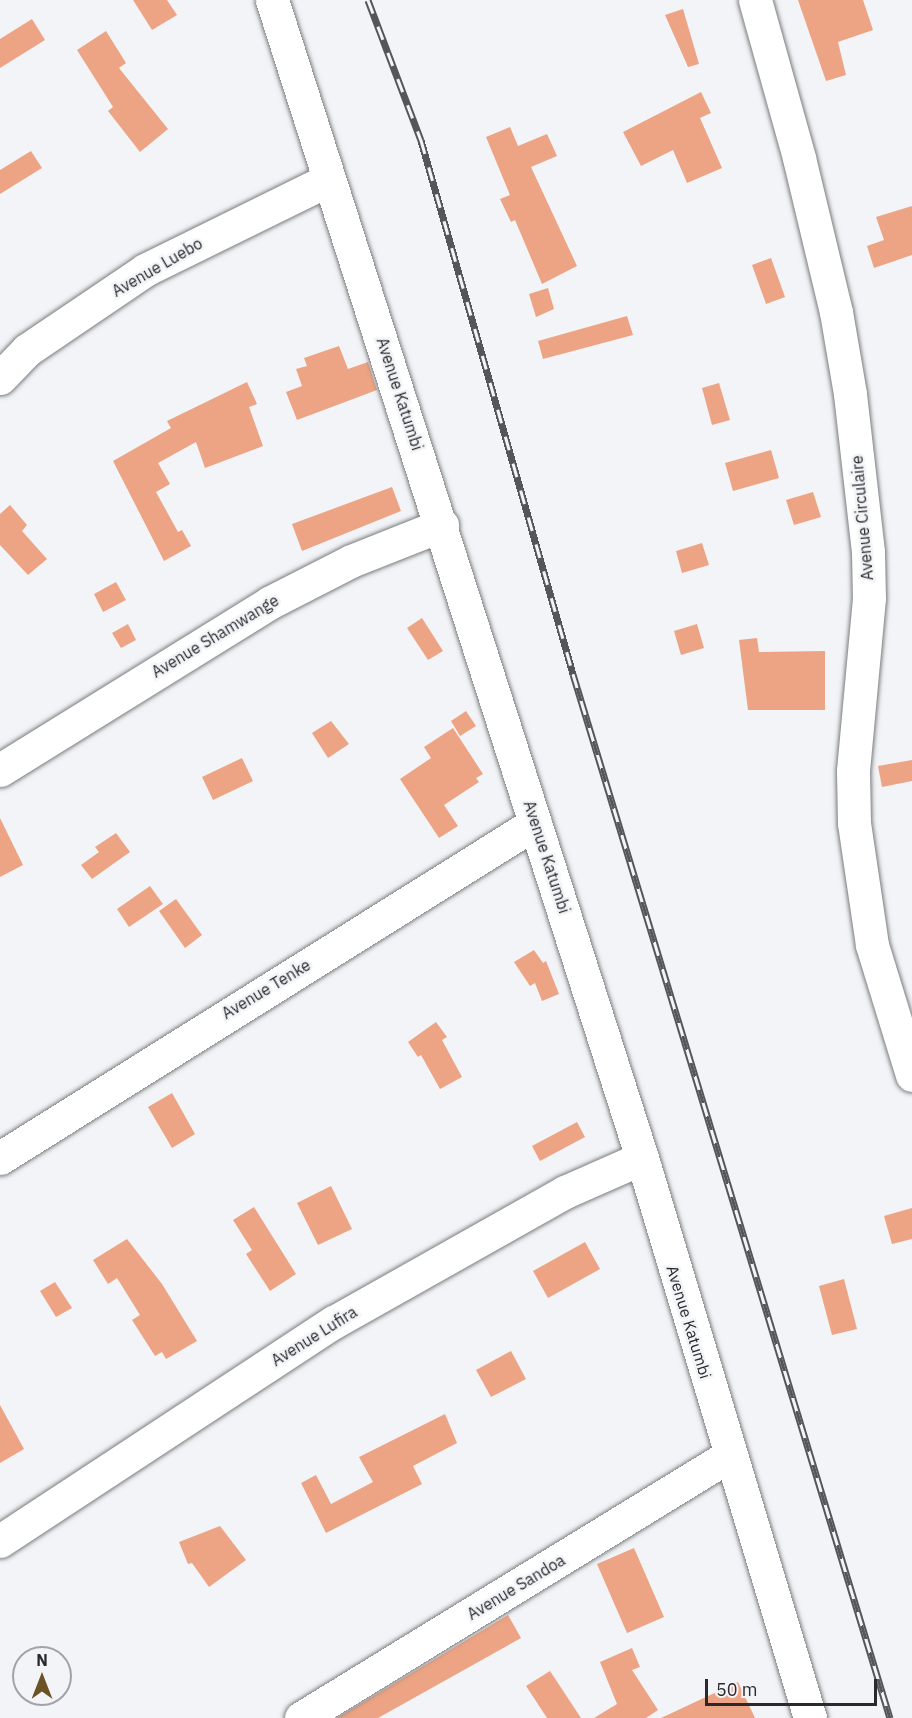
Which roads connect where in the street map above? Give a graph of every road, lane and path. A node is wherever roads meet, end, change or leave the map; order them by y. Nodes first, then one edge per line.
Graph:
1 (272, 0) edge
2 (755, 0) edge
3 (328, 180) junction
4 (0, 378) edge
5 (442, 525) junction
6 (0, 770) edge
7 (535, 823) junction
8 (912, 1075) edge
9 (0, 1158) edge
10 (642, 1158) junction
11 (730, 1455) junction
12 (0, 1541) edge
13 (301, 1718) edge
14 (810, 1718) edge

1 - 3 street, Avenue Katumbi
2 - 8 street, Avenue Circulaire
3 - 4 street, Avenue Luebo
3 - 5 street, Avenue Katumbi
5 - 6 street, Avenue Shamwange
5 - 7 street, Avenue Katumbi
7 - 9 street, Avenue Tenke
7 - 10 street, Avenue Katumbi
10 - 11 street, Avenue Katumbi
10 - 12 street, Avenue Lufira
11 - 13 street, Avenue Sandoa
11 - 14 street, Avenue Katumbi

